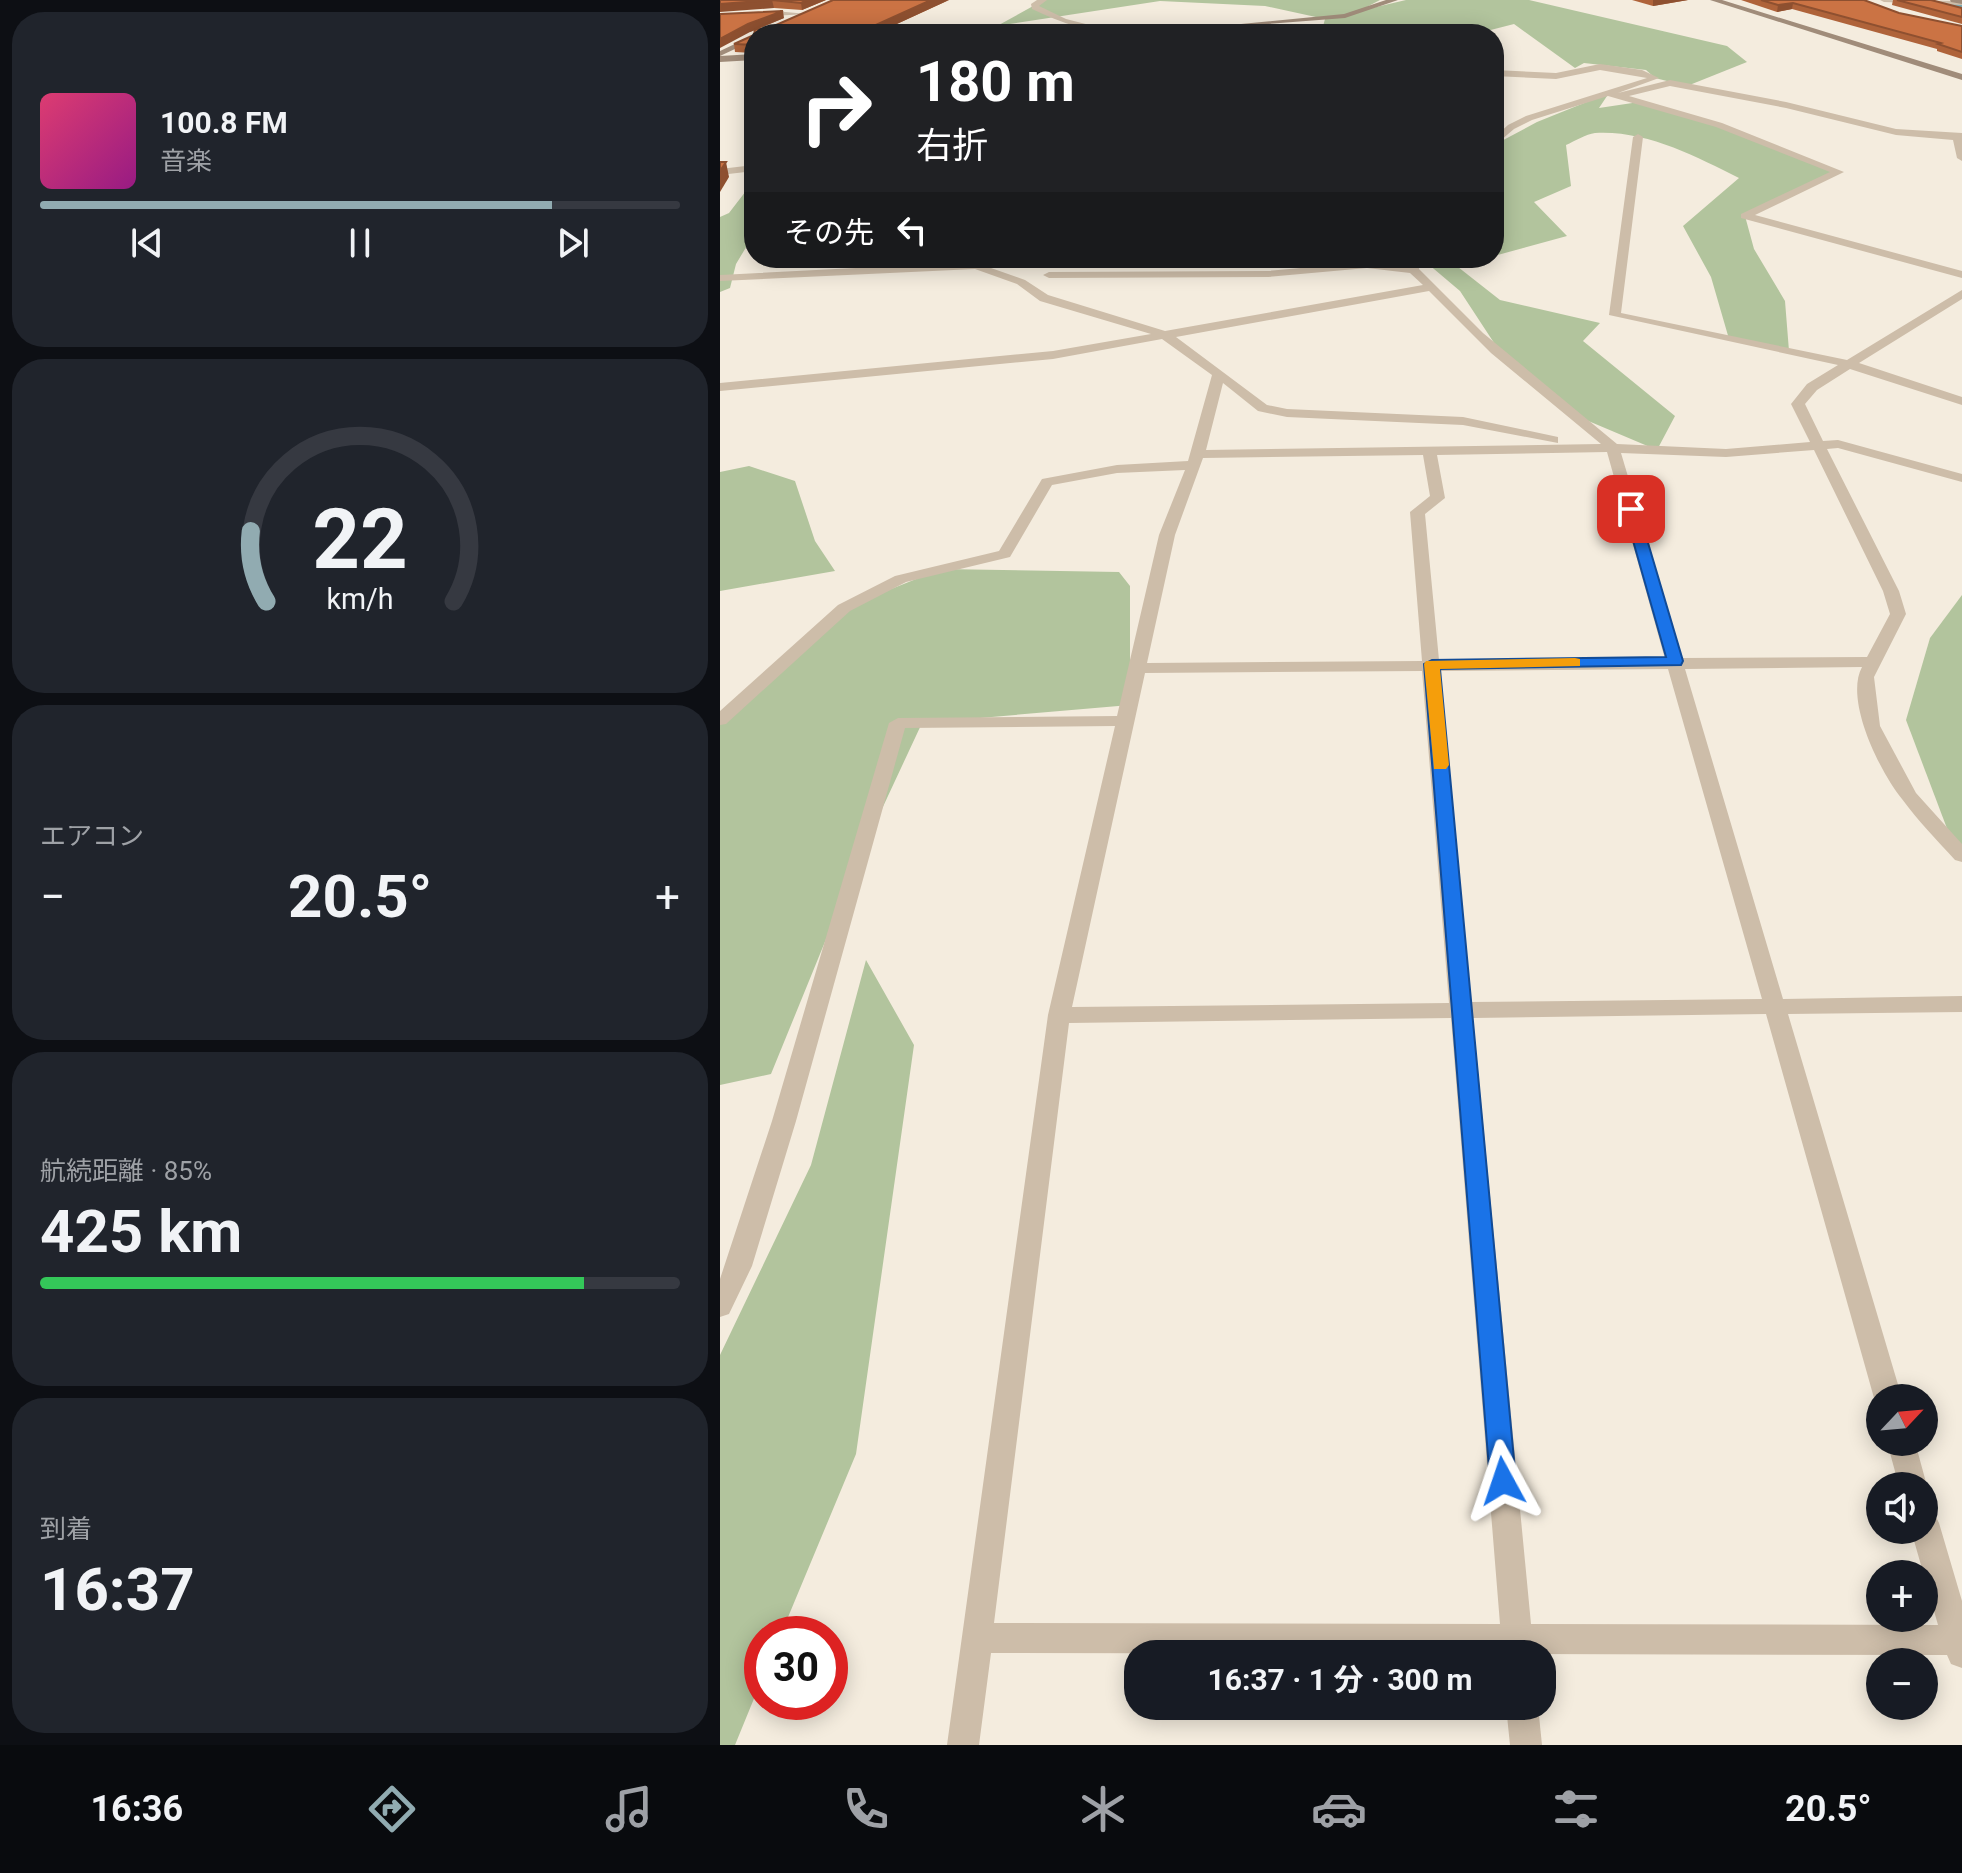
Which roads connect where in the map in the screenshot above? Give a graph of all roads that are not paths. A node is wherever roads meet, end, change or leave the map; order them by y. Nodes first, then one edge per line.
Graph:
1 (1043, 0) edge
2 (1394, 0) edge
3 (1720, 0) edge
4 (1884, 0) edge
5 (1911, 1) edge
6 (1951, 2) edge
7 (1962, 3) edge
8 (1877, 8) edge
9 (814, 10) edge
10 (1889, 11) edge
11 (804, 14) junction
12 (720, 17) edge
13 (786, 22) edge
14 (1082, 24) edge
15 (1255, 24) edge
16 (744, 43) edge
17 (720, 56) edge
18 (744, 57) edge
19 (1504, 73) edge
20 (1962, 77) edge
21 (1613, 94) junction
22 (1504, 134) edge
23 (1959, 136) edge
24 (1638, 137) dead end
25 (1962, 158) edge
26 (744, 169) edge
27 (720, 172) edge
28 (933, 268) edge
29 (982, 268) edge
30 (1334, 268) edge
31 (1417, 268) edge
32 (1049, 275) dead end
33 (1962, 275) edge
34 (720, 278) edge
35 (1433, 287) junction
36 (1962, 294) edge
37 (1162, 334) junction
38 (1849, 364) junction
39 (1219, 374) junction
40 (720, 387) edge
41 (1962, 401) edge
42 (1821, 445) junction
43 (1590, 448) junction
44 (1613, 448) junction
45 (1429, 450) junction
46 (1195, 459) junction
47 (1962, 478) edge
48 (1675, 661) junction
49 (1872, 662) junction
50 (1432, 664) junction
51 (1139, 668) junction
52 (720, 720) edge
53 (1127, 721) junction
54 (1962, 856) edge
55 (1962, 1004) edge
56 (1774, 1005) junction
57 (1461, 1008) junction
58 (1059, 1015) junction
59 (720, 1306) edge
60 (1884, 1384) edge
61 (1930, 1544) edge
62 (979, 1638) junction
63 (1124, 1640) edge
64 (1516, 1640) edge
65 (1961, 1645) edge
66 (1556, 1647) edge
67 (1523, 1720) edge
68 (963, 1745) edge
69 (1526, 1745) edge

1 - 14 street
2 - 15 street
3 - 20 street
4 - 5 street
5 - 6 street
6 - 7 street
8 - 10 street
9 - 11 street
11 - 12 street
11 - 13 street
16 - 17 street
17 - 18 street
19 - 21 street
21 - 22 street
21 - 23 street
21 - 33 street
23 - 25 street
24 - 38 street
26 - 27 street
28 - 34 street
29 - 37 street
30 - 32 street
31 - 35 street
35 - 37 street
35 - 44 street
36 - 38 street
37 - 39 street
37 - 40 street
38 - 41 street
38 - 42 street
39 - 43 street
39 - 46 street
42 - 44 street
42 - 47 street
42 - 49 street
43 - 44 street
43 - 45 street
44 - 48 street
45 - 46 street
45 - 50 street
46 - 51 street
46 - 52 street
48 - 49 street
48 - 50 street
48 - 56 street
49 - 54 street
50 - 51 street
50 - 57 street
51 - 53 street
53 - 58 street
53 - 59 street
55 - 56 street
56 - 57 street
56 - 60 street
57 - 58 street
57 - 64 street
58 - 62 street
61 - 65 street
62 - 63 street
62 - 68 street
65 - 66 street
67 - 69 street

